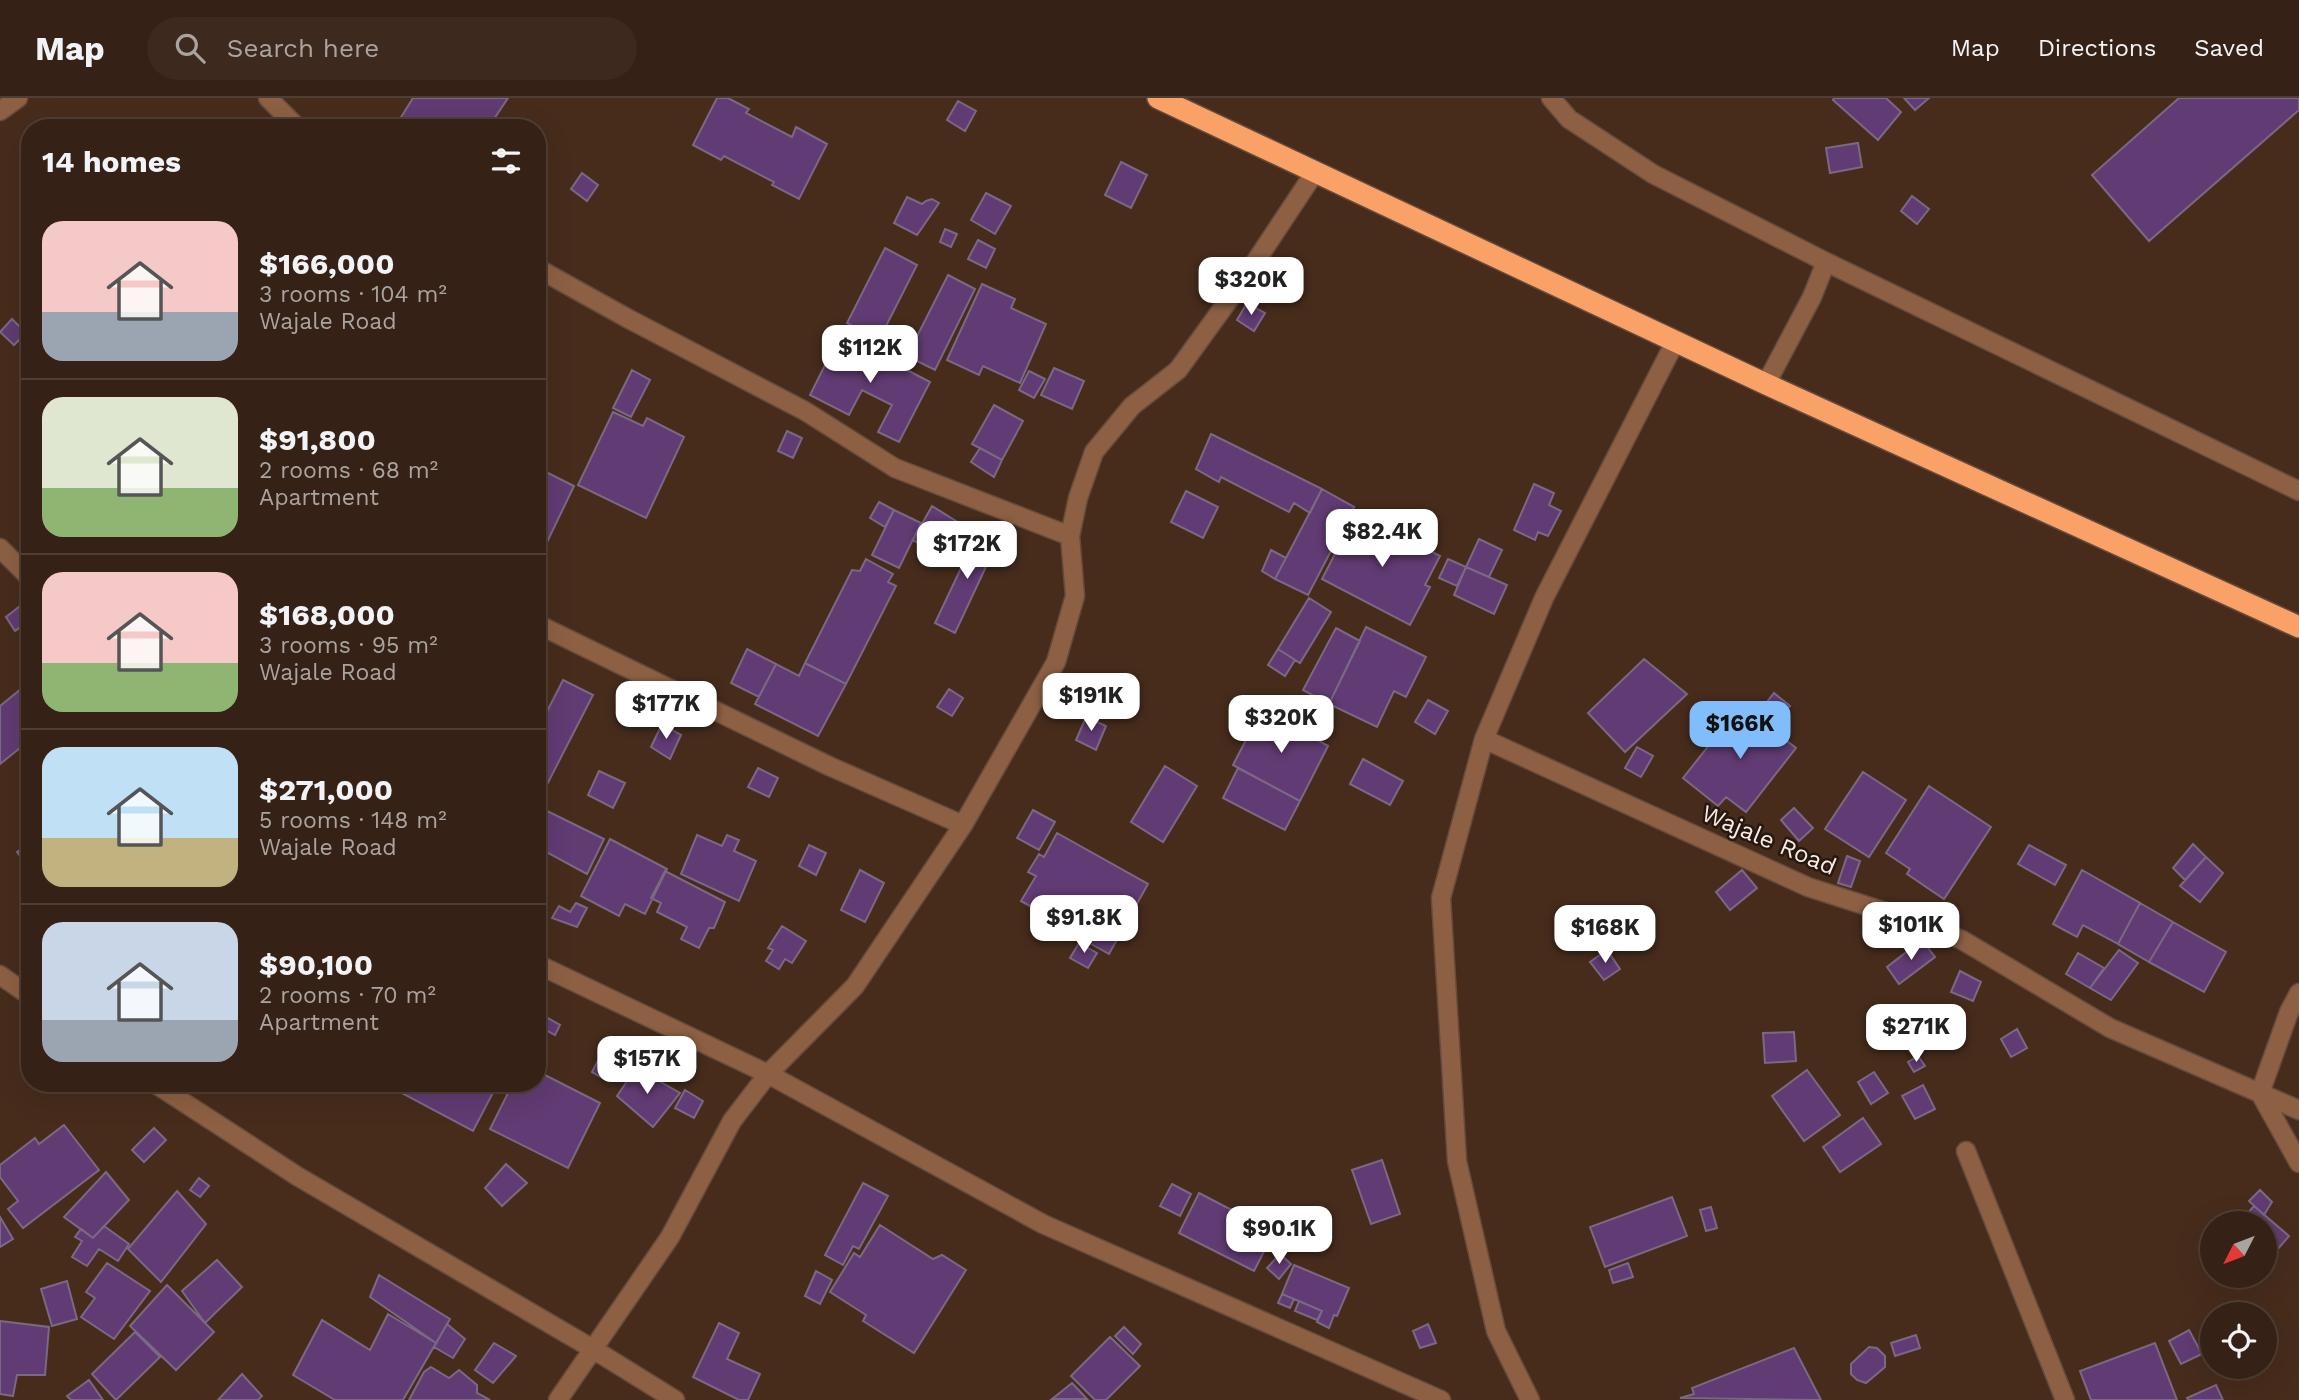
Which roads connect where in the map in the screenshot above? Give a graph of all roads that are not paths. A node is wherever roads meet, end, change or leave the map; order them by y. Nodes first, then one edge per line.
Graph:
1 (18, 98) edge
2 (268, 98) edge
3 (1158, 98) edge
4 (1551, 98) edge
5 (0, 111) edge
6 (289, 119) edge
7 (1315, 172) junction
8 (1826, 262) junction
9 (546, 273) edge
10 (1675, 342) junction
11 (1766, 384) junction
12 (2299, 491) edge
13 (1070, 536) junction
14 (0, 548) edge
15 (21, 569) edge
16 (2299, 627) edge
17 (546, 628) edge
18 (1485, 739) junction
19 (963, 825) junction
20 (546, 968) edge
21 (0, 975) edge
22 (21, 990) edge
23 (2299, 993) edge
24 (768, 1074) junction
25 (168, 1092) edge
26 (2260, 1093) junction
27 (2299, 1110) edge
28 (1966, 1152) dead end
29 (2299, 1163) edge
30 (593, 1349) junction
31 (558, 1400) edge
32 (675, 1400) edge
33 (1441, 1400) edge
34 (1530, 1400) edge
35 (2065, 1400) edge

1 - 5 street
2 - 6 street
3 - 7 highway
4 - 8 street
7 - 10 highway
7 - 13 street
8 - 11 street
8 - 12 street
9 - 13 street
10 - 11 highway
10 - 18 street
11 - 16 highway
13 - 19 street
14 - 15 street
17 - 19 street
18 - 26 street, Wajale Road
18 - 34 street
19 - 24 street
20 - 24 street
21 - 22 street
23 - 26 street
24 - 30 street
24 - 33 street
25 - 30 street
26 - 27 street, Wajale Road
26 - 29 street
28 - 35 street
30 - 31 street
30 - 32 street

